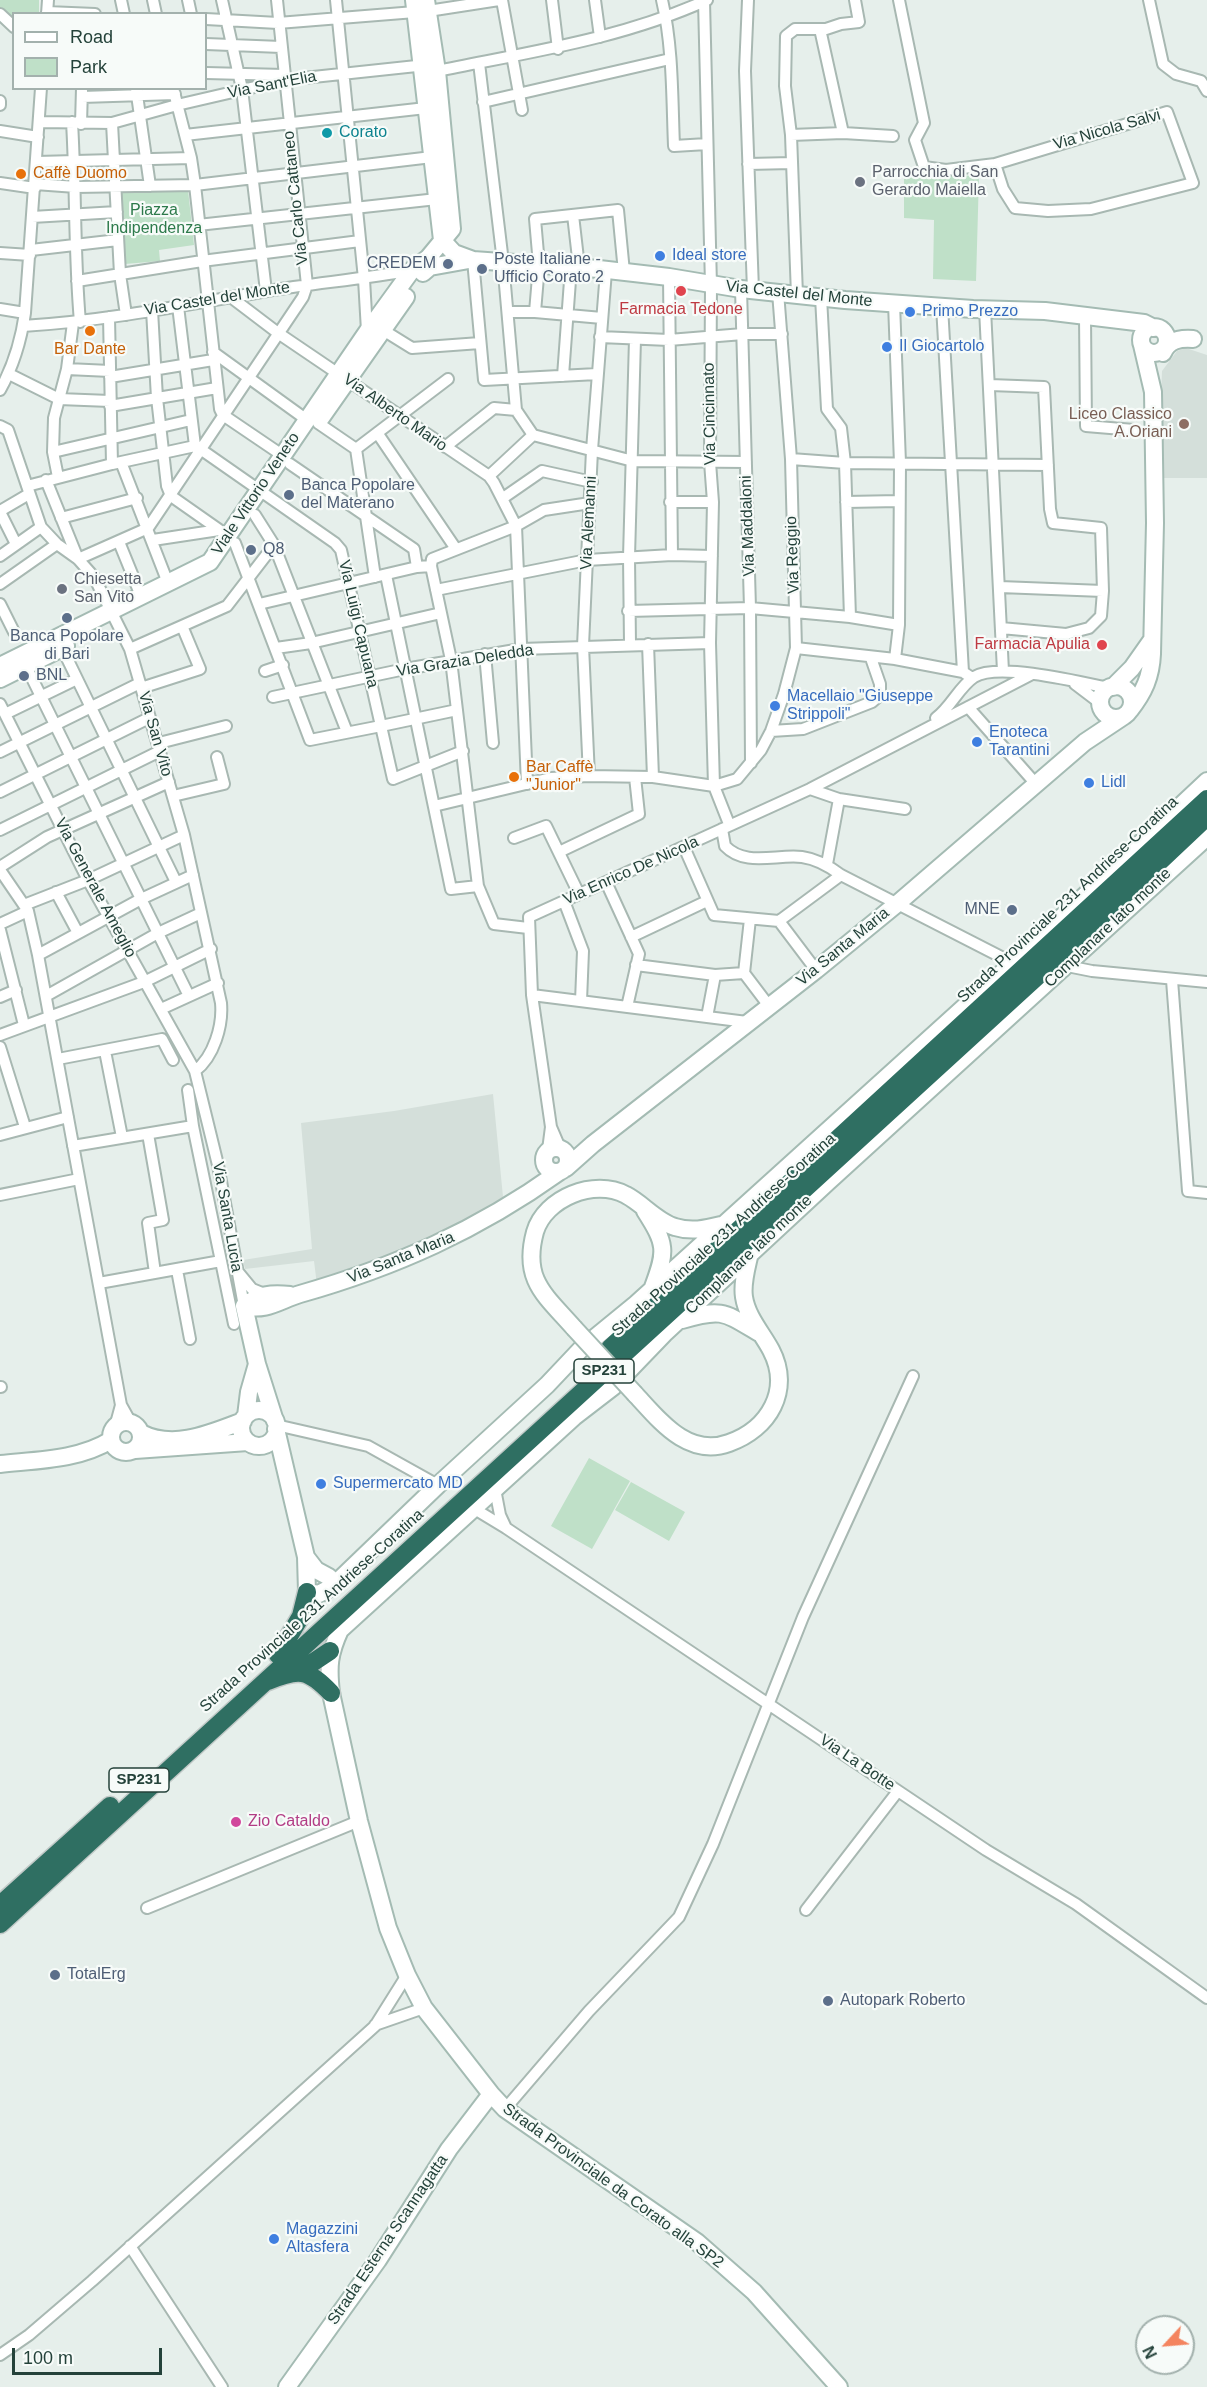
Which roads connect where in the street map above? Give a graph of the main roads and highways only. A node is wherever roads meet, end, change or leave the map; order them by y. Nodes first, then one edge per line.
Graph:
1 (421, 6) edge
2 (431, 67) junction
3 (442, 240) junction
4 (473, 260) junction
5 (423, 267) junction
6 (1149, 335) junction
7 (1200, 341) edge
8 (1166, 346) junction
9 (1153, 392) junction
10 (263, 493) junction
11 (227, 537) junction
12 (112, 616) junction
13 (1151, 640) junction
14 (0, 666) edge
15 (0, 679) edge
16 (1105, 696) junction
17 (1127, 713) junction
18 (1085, 742) junction
19 (1207, 782) edge
20 (1207, 799) edge
21 (1207, 817) edge
22 (1207, 837) edge
23 (642, 1205) junction
24 (723, 1225) junction
25 (673, 1227) junction
26 (664, 1245) junction
27 (749, 1257) junction
28 (686, 1258) junction
29 (718, 1285) junction
30 (652, 1290) junction
31 (744, 1298) junction
32 (268, 1301) junction
33 (244, 1306) joint
34 (726, 1313) junction
35 (678, 1321) junction
36 (250, 1333) junction
37 (759, 1333) junction
38 (257, 1364) junction
39 (244, 1419) junction
40 (276, 1425) junction
41 (125, 1431) junction
42 (252, 1444) junction
43 (130, 1451) junction
44 (78, 1454) junction
45 (0, 1464) edge
46 (290, 1484) junction
47 (306, 1557) junction
48 (351, 1566) junction
49 (329, 1577) junction
50 (308, 1592) junction
51 (330, 1651) junction
52 (278, 1655) junction
53 (300, 1671) junction
54 (261, 1684) junction
55 (331, 1693) junction
56 (0, 1905) edge
57 (0, 1924) edge
58 (491, 2094) junction
59 (287, 2387) edge
60 (839, 2387) edge

1 - 2 main road, Viale Vittorio Veneto
2 - 3 main road, Viale Vittorio Veneto
2 - 3 main road, Viale Vittorio Veneto
3 - 4 main road, Via Castel del Monte
3 - 5 main road, Viale Vittorio Veneto
4 - 5 main road, Via Castel del Monte
4 - 6 main road, Via Castel del Monte
5 - 10 main road, Viale Vittorio Veneto
6 - 7 main road, Via Castel del Monte
6 - 8 main road, Via Castel del Monte
6 - 9 main road
7 - 8 main road, Via Castel del Monte
8 - 9 main road
9 - 13 main road
10 - 11 main road, Viale Vittorio Veneto
10 - 11 main road, Viale Vittorio Veneto
11 - 12 main road, Viale Vittorio Veneto
11 - 12 main road, Viale Vittorio Veneto
12 - 14 main road, Viale Vittorio Veneto
12 - 15 main road, Viale Vittorio Veneto
13 - 16 main road, Via Santa Maria
13 - 17 main road
16 - 17 main road
16 - 17 main road
16 - 18 main road, Via Santa Maria
17 - 18 main road, Via Santa Maria
18 - 32 main road, Via Santa Maria
19 - 24 main road
20 - 52 highway, Strada Provinciale 231 Andriese-Coratina / SP231
21 - 54 highway, Strada Provinciale 231 Andriese-Coratina / SP231
22 - 27 main road, Complanare lato monte
23 - 25 main road
23 - 26 main road
23 - 37 main road, bridge
24 - 25 main road
24 - 28 main road
25 - 28 main road
26 - 28 main road
26 - 30 main road
27 - 29 main road, Complanare lato monte
27 - 31 main road
28 - 30 main road
29 - 31 main road
29 - 34 main road
29 - 35 main road, Complanare lato monte
30 - 48 main road
31 - 37 main road
32 - 33 main road, Via Santa Maria
32 - 36 main road
33 - 36 main road, Via Santa Lucia
34 - 35 main road
34 - 37 main road
35 - 51 main road, Complanare lato monte
36 - 38 main road, Via Santa Lucia
38 - 39 main road, Via Santa Lucia
38 - 40 main road, Via Santa Lucia
39 - 40 main road
39 - 41 main road
39 - 42 main road
40 - 42 main road
40 - 46 main road, Via Santa Lucia
41 - 43 main road
41 - 43 main road
41 - 44 main road
42 - 43 main road
42 - 46 main road
43 - 44 main road
44 - 45 main road
46 - 47 main road, Via Santa Lucia
47 - 49 main road
47 - 50 main road, Via Santa Lucia
48 - 49 main road
48 - 50 main road
49 - 50 main road
50 - 52 highway
51 - 53 highway
51 - 55 main road
52 - 56 highway, Strada Provinciale 231 Andriese-Coratina / SP231
53 - 54 highway
53 - 55 highway
54 - 57 highway, Strada Provinciale 231 Andriese-Coratina / SP231
55 - 58 main road, Strada Provinciale da Corato alla SP2
58 - 59 main road, Strada Esterna Scannagatta
58 - 60 main road, Strada Provinciale da Corato alla SP2

